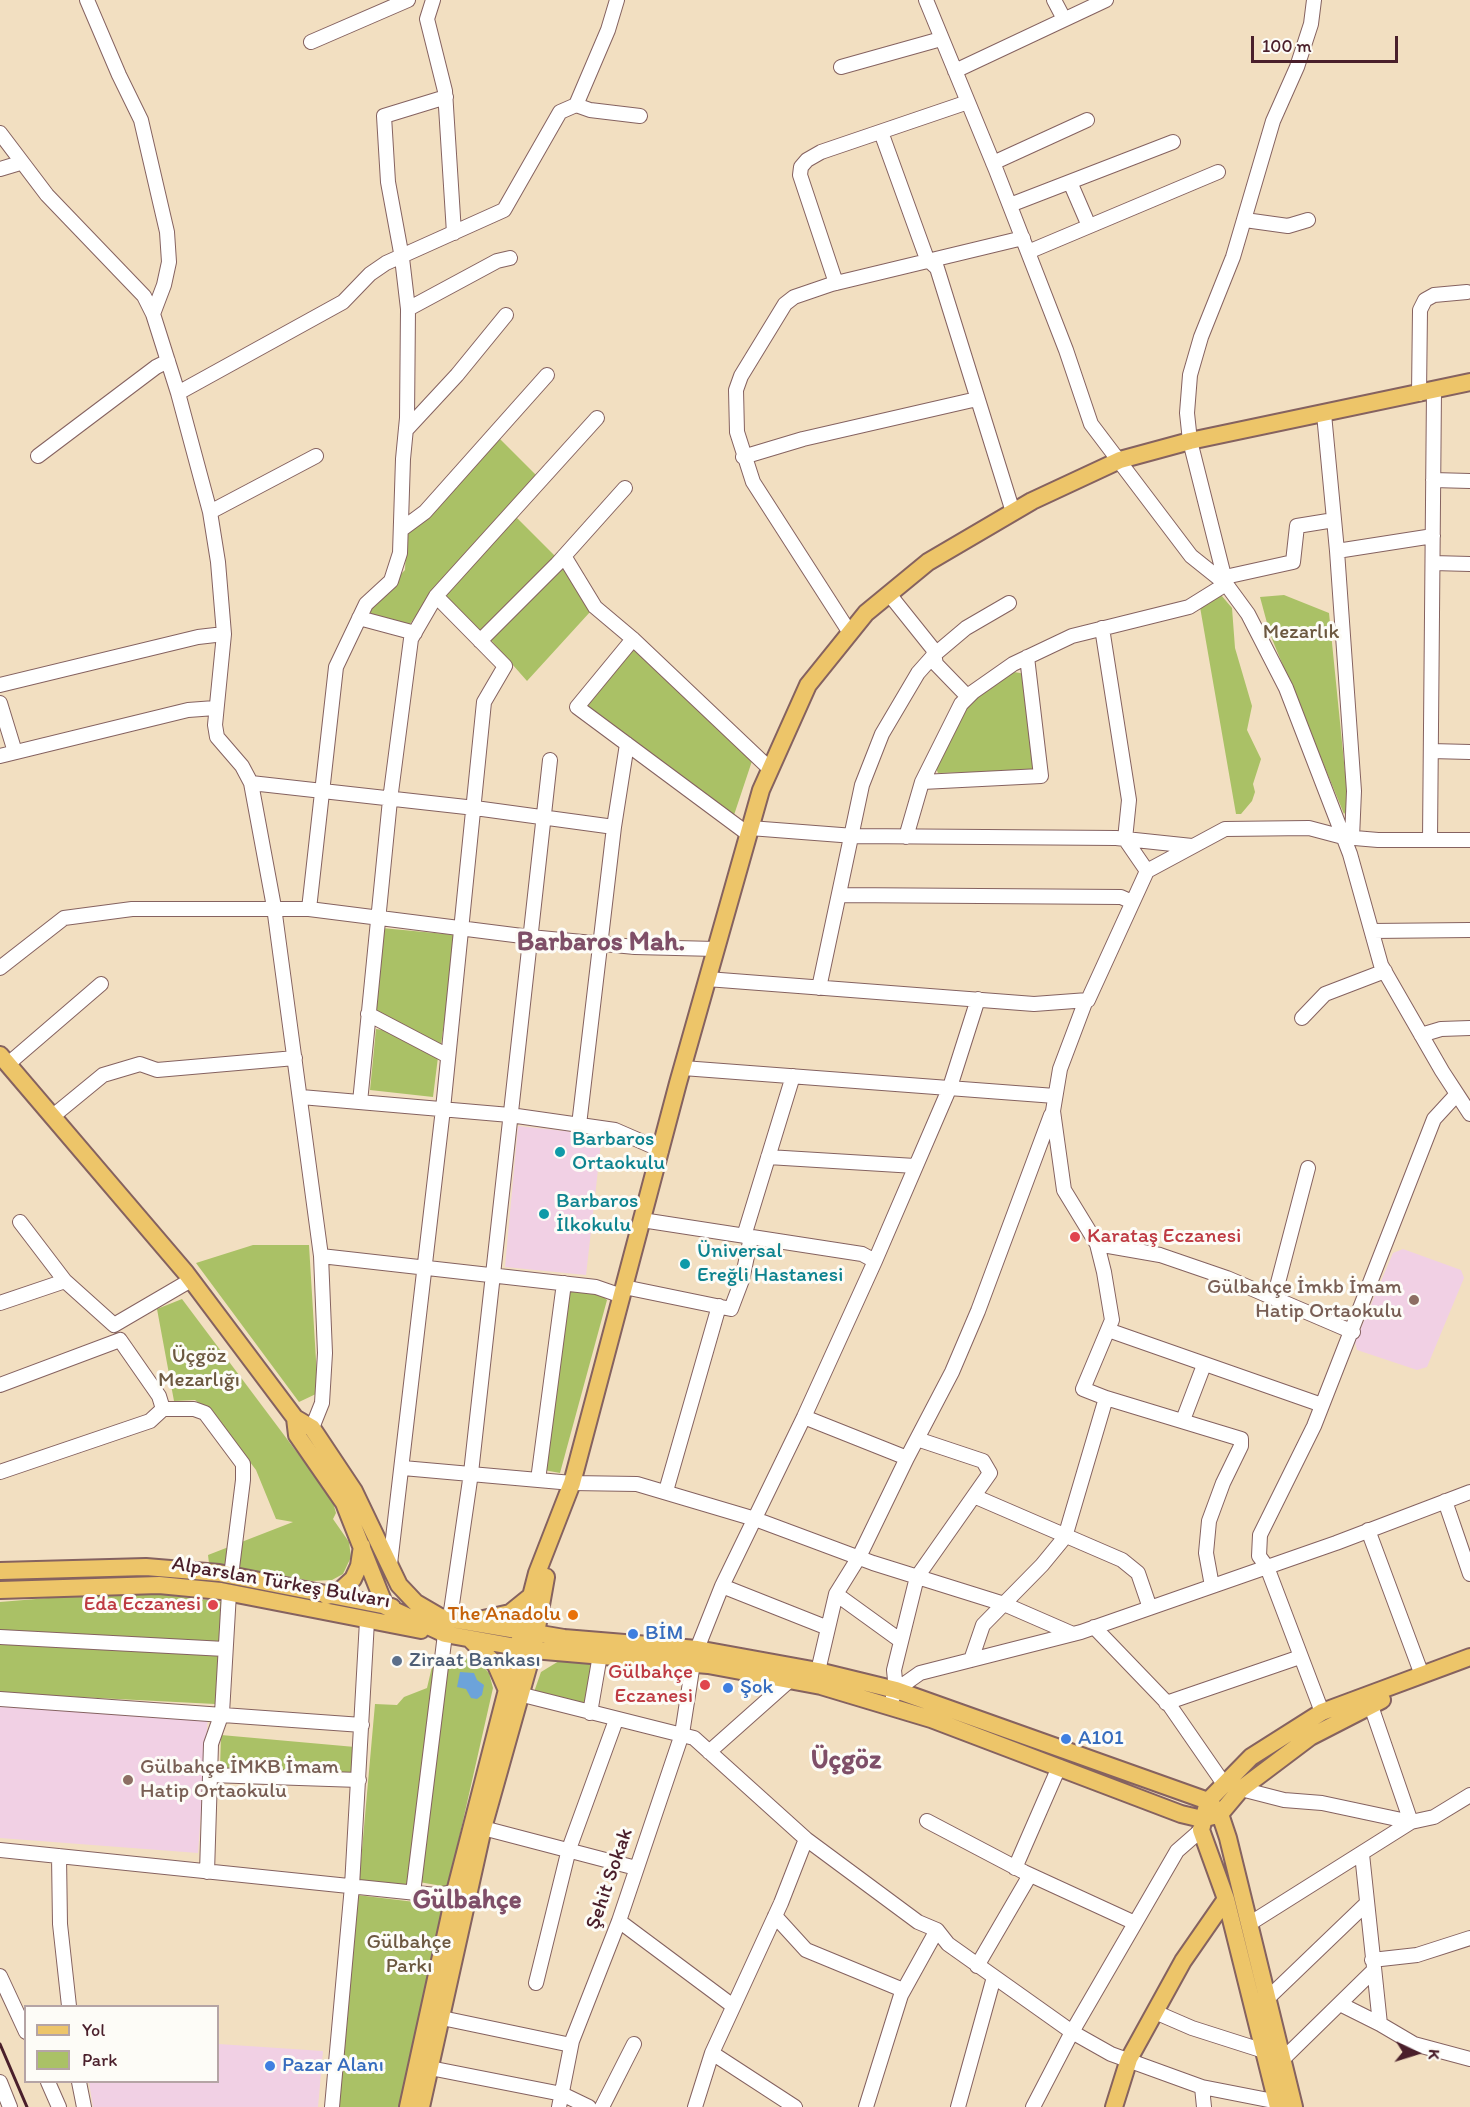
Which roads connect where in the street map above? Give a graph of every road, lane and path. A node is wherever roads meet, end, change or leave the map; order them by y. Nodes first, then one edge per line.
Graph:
1 (87, 0) edge
2 (408, 0) edge
3 (433, 0) edge
4 (617, 0) edge
5 (1054, 0) edge
6 (1106, 0) edge
7 (1314, 0) edge
8 (929, 1) edge
9 (1064, 20) junction
10 (941, 39) junction
11 (311, 42) dead end
12 (841, 67) dead end
13 (955, 70) junction
14 (446, 97) junction
15 (968, 102) junction
16 (576, 105) junction
17 (640, 116) dead end
18 (1087, 120) dead end
19 (881, 132) junction
20 (0, 134) edge
21 (1173, 142) dead end
22 (993, 162) junction
23 (20, 163) junction
24 (0, 169) edge
25 (1218, 172) dead end
26 (1070, 182) junction
27 (1010, 205) junction
28 (1245, 220) junction
29 (1308, 220) dead end
30 (1089, 226) junction
31 (454, 233) junction
32 (1023, 238) junction
33 (1028, 252) junction
34 (402, 258) junction
35 (510, 258) dead end
36 (927, 259) junction
37 (836, 283) junction
38 (1467, 292) dead end
39 (408, 309) junction
40 (153, 314) junction
41 (506, 315) dead end
42 (168, 361) junction
43 (547, 375) dead end
44 (1470, 382) edge
45 (1426, 392) junction
46 (178, 393) junction
47 (977, 399) junction
48 (1324, 414) junction
49 (597, 418) dead end
50 (406, 430) junction
51 (1190, 441) junction
52 (38, 456) dead end
53 (316, 456) dead end
54 (743, 457) junction
55 (1120, 460) junction
56 (1433, 480) junction
57 (1470, 481) edge
58 (625, 488) dead end
59 (210, 512) junction
60 (1013, 512) junction
61 (1334, 520) junction
62 (402, 529) junction
63 (1433, 536) junction
64 (1337, 551) junction
65 (564, 556) junction
66 (1433, 563) junction
67 (1470, 564) edge
68 (1226, 581) junction
69 (889, 594) junction
70 (436, 596) junction
71 (1009, 603) dead end
72 (358, 618) junction
73 (1102, 628) junction
74 (414, 633) junction
75 (850, 633) junction
76 (224, 634) junction
77 (633, 639) junction
78 (480, 641) junction
79 (934, 655) junction
80 (1027, 657) junction
81 (0, 685) edge
82 (968, 697) junction
83 (0, 703) edge
84 (215, 708) junction
85 (627, 744) junction
86 (1431, 751) junction
87 (15, 752) junction
88 (1470, 752) edge
89 (0, 756) edge
90 (550, 760) dead end
91 (770, 769) junction
92 (922, 782) junction
93 (251, 783) junction
94 (323, 791) junction
95 (390, 800) junction
96 (475, 808) junction
97 (544, 817) junction
98 (614, 827) junction
99 (749, 831) junction
100 (854, 836) junction
101 (906, 837) junction
102 (1347, 837) junction
103 (1125, 839) junction
104 (1430, 840) junction
105 (1470, 840) edge
106 (1192, 846) junction
107 (1147, 871) junction
108 (840, 895) junction
109 (1132, 902) junction
110 (274, 907) junction
111 (309, 909) junction
112 (377, 919) junction
113 (462, 927) junction
114 (1470, 930) edge
115 (1372, 931) junction
116 (530, 937) junction
117 (600, 944) junction
118 (716, 949) junction
119 (0, 968) edge
120 (1385, 971) junction
121 (708, 979) junction
122 (101, 984) dead end
123 (819, 988) junction
124 (978, 999) junction
125 (1086, 1000) junction
126 (368, 1014) junction
127 (1302, 1018) dead end
128 (1470, 1028) edge
129 (1421, 1035) junction
130 (448, 1056) junction
131 (295, 1058) junction
132 (4, 1060) edge
133 (683, 1068) junction
134 (793, 1076) junction
135 (950, 1087) junction
136 (1457, 1094) junction
137 (1055, 1096) junction
138 (300, 1097) junction
139 (360, 1102) junction
140 (443, 1109) junction
141 (1053, 1111) junction
142 (1470, 1114) edge
143 (510, 1115) junction
144 (53, 1116) junction
145 (579, 1125) junction
146 (661, 1150) junction
147 (768, 1157) junction
148 (915, 1167) junction
149 (1308, 1168) dead end
150 (642, 1220) junction
151 (20, 1222) dead end
152 (747, 1236) junction
153 (1096, 1244) junction
154 (321, 1256) junction
155 (875, 1261) junction
156 (424, 1267) junction
157 (493, 1275) junction
158 (191, 1280) junction
159 (65, 1281) junction
160 (564, 1283) junction
161 (623, 1291) junction
162 (1274, 1298) junction
163 (0, 1303) edge
164 (719, 1306) junction
165 (114, 1325) junction
166 (1108, 1330) junction
167 (1353, 1332) junction
168 (120, 1340) junction
169 (1204, 1365) junction
170 (0, 1385) edge
171 (1106, 1398) junction
172 (1322, 1406) junction
173 (163, 1409) junction
174 (295, 1418) junction
175 (804, 1418) junction
176 (1183, 1420) junction
177 (312, 1428) junction
178 (917, 1439) junction
179 (907, 1458) junction
180 (403, 1468) junction
181 (0, 1472) edge
182 (471, 1473) junction
183 (538, 1480) junction
184 (572, 1483) junction
185 (666, 1491) junction
186 (1470, 1492) edge
187 (976, 1497) junction
188 (1445, 1501) junction
189 (755, 1519) junction
190 (1368, 1530) junction
191 (1065, 1537) junction
192 (362, 1546) junction
193 (859, 1557) junction
194 (390, 1564) junction
195 (1267, 1567) junction
196 (0, 1571) edge
197 (1470, 1574) edge
198 (231, 1576) junction
199 (917, 1577) junction
200 (722, 1586) junction
201 (1212, 1586) junction
202 (0, 1590) edge
203 (229, 1593) junction
204 (836, 1594) junction
205 (327, 1596) junction
206 (536, 1600) junction
207 (1004, 1604) junction
208 (385, 1606) junction
209 (1150, 1608) junction
210 (367, 1621) junction
211 (468, 1621) junction
212 (445, 1623) junction
213 (1094, 1627) junction
214 (828, 1628) junction
215 (1073, 1634) junction
216 (0, 1637) edge
217 (470, 1639) junction
218 (527, 1641) junction
219 (901, 1641) junction
220 (562, 1645) junction
221 (225, 1649) junction
222 (600, 1655) junction
223 (695, 1656) junction
224 (1300, 1657) junction
225 (1470, 1657) edge
226 (971, 1660) junction
227 (1470, 1666) edge
228 (818, 1671) junction
229 (1422, 1675) junction
230 (790, 1680) junction
231 (516, 1687) junction
232 (893, 1697) junction
233 (0, 1699) edge
234 (1166, 1702) junction
235 (1371, 1706) junction
236 (1322, 1712) junction
237 (222, 1713) junction
238 (590, 1713) junction
239 (616, 1720) junction
240 (362, 1725) junction
241 (682, 1734) junction
242 (709, 1752) junction
243 (1059, 1767) junction
244 (210, 1775) junction
245 (359, 1780) junction
246 (1224, 1784) junction
247 (1241, 1789) junction
248 (1470, 1794) edge
249 (1214, 1807) junction
250 (927, 1821) dead end
251 (1411, 1822) junction
252 (1201, 1824) junction
253 (483, 1828) junction
254 (806, 1839) junction
255 (569, 1849) junction
256 (0, 1850) edge
257 (1362, 1854) junction
258 (59, 1856) junction
259 (636, 1868) junction
260 (1016, 1868) junction
261 (207, 1872) junction
262 (1030, 1875) junction
263 (352, 1886) junction
264 (455, 1892) junction
265 (413, 1893) junction
266 (1226, 1899) junction
267 (1366, 1903) junction
268 (775, 1916) junction
269 (619, 1921) junction
270 (1135, 1923) junction
271 (1249, 1924) junction
272 (937, 1930) junction
273 (1470, 1938) edge
274 (977, 1966) junction
275 (1372, 1966) junction
276 (0, 1976) edge
277 (994, 1977) junction
278 (536, 1983) dead end
279 (903, 1990) junction
280 (1267, 1999) junction
281 (1340, 2004) junction
282 (69, 2005) edge
283 (733, 2006) junction
284 (1155, 2012) junction
285 (442, 2018) junction
286 (1380, 2024) junction
287 (24, 2028) edge
288 (1072, 2032) junction
289 (634, 2044) dead end
290 (571, 2045) junction
291 (1264, 2051) junction
292 (712, 2053) junction
293 (1129, 2059) junction
294 (1470, 2059) edge
295 (1282, 2060) junction
296 (430, 2068) junction
297 (0, 2082) edge
298 (48, 2083) edge
299 (79, 2083) edge
300 (1202, 2087) junction
301 (560, 2101) edge
302 (6, 2104) edge
303 (1288, 2105) edge
304 (60, 2107) edge
305 (84, 2107) edge
306 (332, 2107) edge
307 (408, 2107) edge
308 (421, 2107) edge
309 (589, 2107) edge
310 (602, 2107) edge
311 (695, 2107) edge
312 (795, 2107) edge
313 (866, 2107) edge
314 (958, 2107) edge
315 (1034, 2107) edge
316 (1114, 2107) edge
317 (1204, 2107) edge

1 - 40 street
2 - 11 street
3 - 14 street
4 - 16 street
5 - 9 street
6 - 9 street
7 - 28 street
8 - 10 street
9 - 13 street
10 - 12 street
10 - 13 street
13 - 15 street
14 - 31 street
14 - 34 street
15 - 19 street
15 - 22 street
16 - 17 street
16 - 31 street
18 - 22 street
19 - 36 street
19 - 37 street
20 - 23 street
21 - 26 street
22 - 27 street
23 - 24 street
23 - 40 street
25 - 30 street
26 - 27 street
26 - 30 street
27 - 32 street
28 - 29 street
28 - 51 street
30 - 33 street
31 - 34 street
32 - 33 street
32 - 36 street
33 - 55 street
34 - 39 street
34 - 46 street
35 - 39 street
36 - 37 street
36 - 47 street
37 - 54 street
38 - 45 street
39 - 50 street
40 - 42 street
41 - 50 street
42 - 46 street
42 - 52 street
43 - 62 street
44 - 45 main road
45 - 48 main road
45 - 56 street
46 - 59 street
47 - 54 street
47 - 60 street
48 - 51 main road
48 - 61 street
49 - 70 street
50 - 62 street
51 - 55 main road
51 - 68 street
53 - 59 street
54 - 75 street
55 - 60 main road
55 - 68 street
56 - 57 street
56 - 63 street
58 - 65 street
59 - 76 street
60 - 69 main road
61 - 64 street
61 - 68 street
62 - 72 street
63 - 64 street
63 - 66 street
64 - 102 street
65 - 77 street
65 - 78 street
66 - 67 street
66 - 86 street
68 - 73 street
68 - 102 street
69 - 75 main road
69 - 79 street
70 - 74 street
70 - 78 street
71 - 79 street
72 - 74 street
72 - 94 street
73 - 80 street
73 - 103 street
74 - 95 street
75 - 91 main road
76 - 81 street
76 - 84 street
77 - 85 street
77 - 91 street
78 - 96 street
79 - 82 street
79 - 100 street
80 - 82 street
80 - 92 street
82 - 92 street
83 - 87 street
84 - 87 street
84 - 93 street
85 - 98 street
85 - 99 street
86 - 88 street
86 - 104 street
87 - 89 street
90 - 97 street
91 - 99 main road
92 - 101 street
93 - 94 street
93 - 110 street
94 - 95 street
94 - 111 street
95 - 96 street
95 - 112 street
96 - 97 street
96 - 113 street
97 - 98 street
97 - 116 street
98 - 117 street
99 - 100 street
99 - 118 main road
100 - 101 street
100 - 108 street
101 - 103 street
102 - 104 street
102 - 106 street
102 - 115 street
103 - 106 street
103 - 107 street
104 - 105 street
106 - 107 street
107 - 109 street
108 - 109 street
108 - 123 street
109 - 125 street
110 - 111 street
110 - 119 street
110 - 131 street
111 - 112 street
112 - 113 street
112 - 126 street
113 - 116 street
113 - 130 street
114 - 115 street
115 - 120 street
116 - 117 street
116 - 143 street
117 - 118 street
117 - 145 street
118 - 121 main road
120 - 127 street
120 - 129 street
121 - 123 street
121 - 133 main road
122 - 132 street
123 - 124 street
124 - 125 street
124 - 135 street, Şehit Sokak
125 - 137 street
126 - 130 street
126 - 139 street
128 - 129 street
129 - 136 street
130 - 140 street
131 - 138 street
131 - 144 street
132 - 144 main road
133 - 134 street
133 - 146 main road
134 - 135 street
134 - 147 street
135 - 137 street
135 - 148 street, Şehit Sokak
136 - 142 street
136 - 167 street
137 - 141 street
138 - 139 street
138 - 154 street
139 - 140 street
140 - 143 street
140 - 156 street
141 - 153 street
141 - 178 street
143 - 145 street
143 - 157 street
144 - 158 main road
145 - 146 street
146 - 150 main road
147 - 148 street
147 - 152 street
148 - 155 street, Şehit Sokak
149 - 162 street
150 - 152 street
150 - 161 main road
151 - 159 street
152 - 155 street
152 - 164 street
153 - 162 street
153 - 166 street
154 - 156 street
154 - 177 street
155 - 175 street, Şehit Sokak
156 - 157 street
156 - 180 street
157 - 160 street
157 - 182 street
158 - 165 street
158 - 174 main road
159 - 163 street
159 - 165 street
160 - 161 street
160 - 183 street
161 - 164 street
161 - 184 main road
162 - 167 street
164 - 185 street
165 - 168 street
166 - 169 street
166 - 171 street
167 - 172 street
168 - 170 street
168 - 173 street
169 - 172 street
169 - 176 street
171 - 176 street
171 - 191 street
172 - 195 street
173 - 181 street
173 - 198 street
174 - 177 main road
174 - 192 main road
175 - 179 street
175 - 189 street, Şehit Sokak
176 - 201 street
177 - 194 main road
178 - 179 street
178 - 187 street
179 - 193 street
180 - 182 street
180 - 194 street
182 - 183 street
182 - 212 street
183 - 184 street
184 - 185 street
184 - 206 main road
185 - 189 street
186 - 188 street
187 - 191 street
187 - 199 street
188 - 190 street
188 - 197 street
189 - 193 street
189 - 200 street, Şehit Sokak
190 - 195 street
190 - 229 street
191 - 207 street
191 - 209 street
192 - 205 main road
192 - 208 main road
193 - 199 street
193 - 204 street
194 - 212 main road
195 - 201 street
195 - 224 street
196 - 198 main road, Alparslan Türkeş Bulvarı
198 - 205 main road, Alparslan Türkeş Bulvarı
199 - 207 street
199 - 219 street
200 - 214 street
200 - 223 street, Şehit Sokak
201 - 209 street
202 - 203 main road, Alparslan Türkeş Bulvarı
203 - 210 main road, Alparslan Türkeş Bulvarı
203 - 221 street
204 - 214 street
204 - 219 street
205 - 208 main road, Alparslan Türkeş Bulvarı
206 - 211 main road
206 - 218 main road
206 - 220 main road
207 - 215 street
207 - 226 street
208 - 212 main road, Alparslan Türkeş Bulvarı
209 - 213 street
210 - 212 main road, Alparslan Türkeş Bulvarı
210 - 240 street
211 - 212 main road
211 - 218 main road
212 - 217 main road
212 - 265 street
213 - 215 street
213 - 234 street
214 - 228 street
215 - 226 street
216 - 221 street
217 - 218 main road
217 - 231 main road
218 - 220 main road
218 - 231 main road
219 - 232 street
220 - 222 main road
220 - 223 main road
220 - 231 main road
221 - 237 street
222 - 223 main road
222 - 238 street
223 - 228 main road
223 - 230 main road
223 - 241 street, Şehit Sokak
224 - 234 street
224 - 236 street
225 - 229 main road
226 - 232 street
227 - 235 main road
228 - 232 main road
229 - 236 main road
230 - 232 main road
230 - 242 street
231 - 238 street
231 - 253 main road
231 - 264 main road
232 - 243 main road
232 - 249 main road
233 - 237 street
234 - 246 street
235 - 247 main road
235 - 251 street
236 - 246 main road
237 - 240 street
237 - 244 street
238 - 239 street
239 - 241 street
239 - 255 street
240 - 245 street
241 - 242 street
241 - 259 street, Şehit Sokak
242 - 254 street
243 - 252 main road
243 - 260 street
244 - 245 street
244 - 261 street
245 - 263 street
246 - 249 main road
247 - 249 main road
247 - 251 street
248 - 251 street
249 - 252 main road
249 - 271 main road
250 - 260 street
251 - 257 street
252 - 266 main road
252 - 270 street
253 - 255 street
253 - 285 main road
254 - 268 street
254 - 272 street
255 - 259 street
255 - 278 street
256 - 258 street
257 - 267 street
257 - 271 street
258 - 261 street
258 - 282 street
259 - 269 street, Şehit Sokak
260 - 262 street
261 - 263 street
262 - 270 street
262 - 274 street
263 - 265 street
263 - 306 street
264 - 265 street
264 - 307 main road
266 - 284 main road
266 - 291 main road
267 - 275 street
267 - 280 street
268 - 279 street
268 - 283 street
269 - 283 street
269 - 290 street, Şehit Sokak
270 - 288 street
271 - 280 main road
272 - 274 street
272 - 279 street
273 - 275 street
274 - 277 street
275 - 281 street
275 - 286 street
276 - 287 street
277 - 288 street
277 - 314 street
279 - 313 street
280 - 295 main road
281 - 286 street
281 - 295 street
283 - 292 street
284 - 291 street
284 - 293 main road
285 - 290 street
285 - 296 main road
286 - 294 street
288 - 293 street
288 - 315 street
289 - 310 street
290 - 301 street, Şehit Sokak
291 - 303 main road
292 - 311 street
292 - 312 street
293 - 300 street
293 - 316 main road
295 - 303 main road
296 - 301 street
296 - 308 main road
297 - 302 street
298 - 304 street
299 - 305 street
300 - 303 street
300 - 317 street
301 - 309 street

